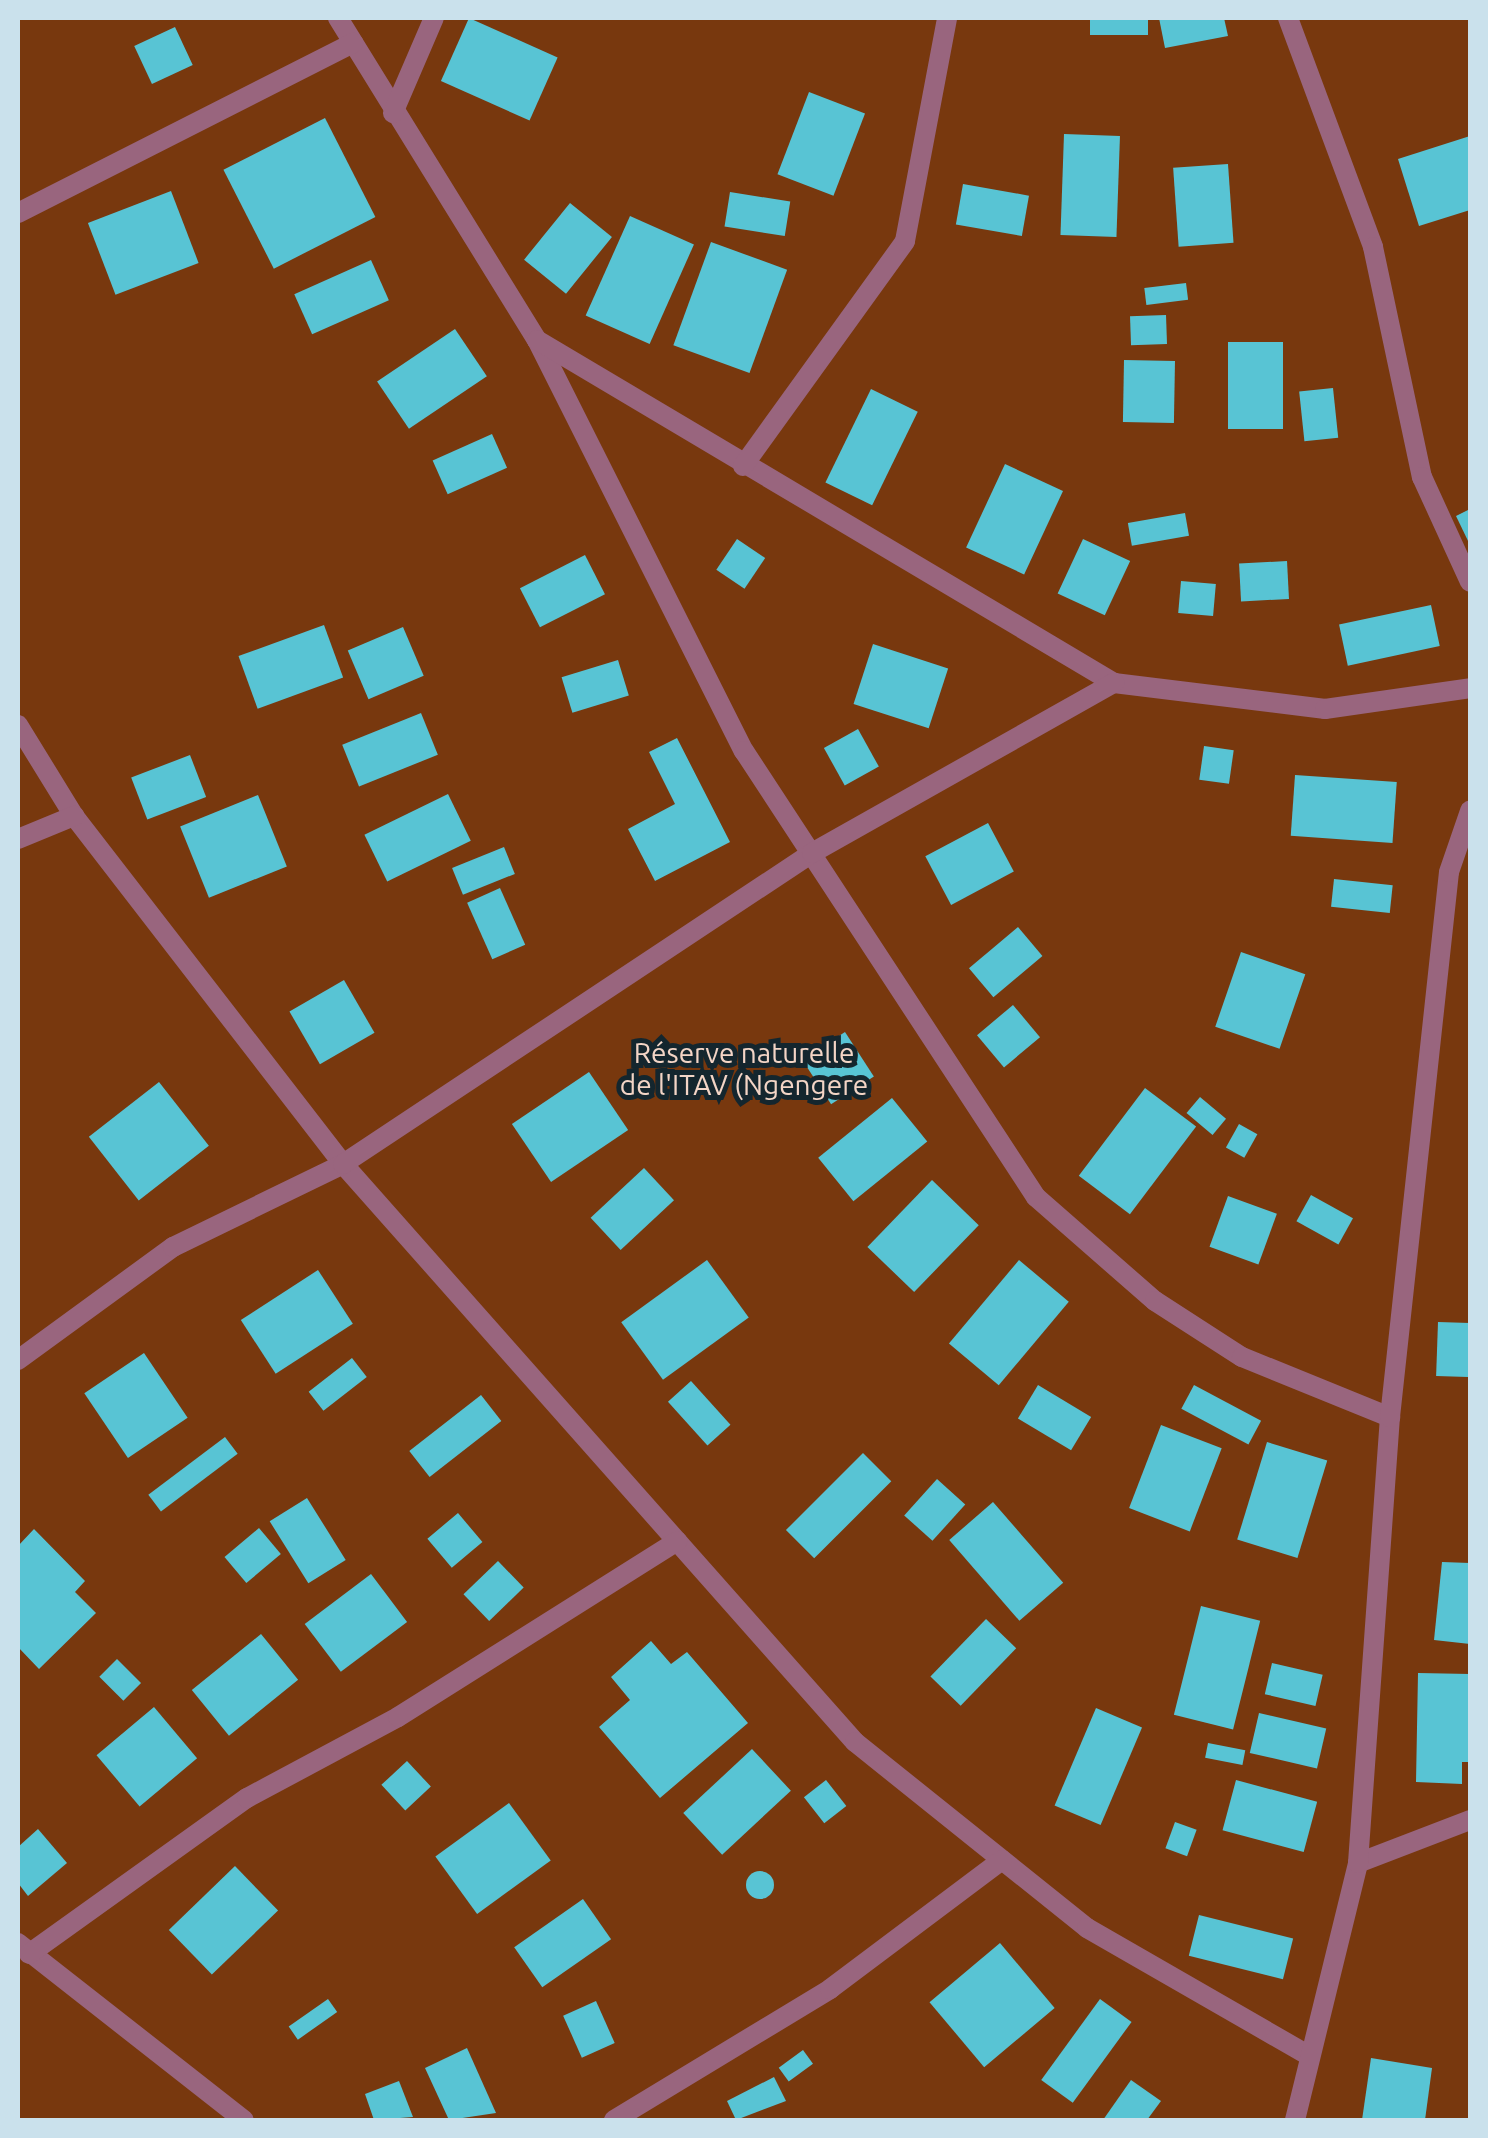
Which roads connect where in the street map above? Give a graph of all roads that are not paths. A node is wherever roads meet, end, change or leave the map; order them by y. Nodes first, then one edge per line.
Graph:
1 (338, 18) edge
2 (434, 18) edge
3 (947, 18) edge
4 (1288, 18) edge
5 (353, 43) junction
6 (392, 113) junction
7 (18, 213) edge
8 (536, 340) junction
9 (744, 466) junction
10 (1470, 582) edge
11 (1114, 683) junction
12 (1470, 688) edge
13 (18, 725) edge
14 (1470, 811) edge
15 (74, 816) junction
16 (18, 839) edge
17 (812, 854) junction
18 (342, 1164) junction
19 (18, 1360) edge
20 (1390, 1416) junction
21 (677, 1541) junction
22 (1470, 1820) edge
23 (1002, 1860) junction
24 (1358, 1862) junction
25 (23, 1948) edge
26 (1310, 2056) junction
27 (242, 2120) edge
28 (614, 2120) edge
29 (1295, 2120) edge

1 - 5 street
2 - 6 street
3 - 9 street
4 - 10 street
5 - 6 street
5 - 7 street
6 - 8 street
8 - 9 street
8 - 17 street
9 - 11 street
11 - 12 street
11 - 17 street
13 - 15 street
14 - 20 street
15 - 16 street
15 - 18 street
17 - 18 street
17 - 20 street
18 - 19 street
18 - 21 street
20 - 24 street
21 - 23 street
21 - 25 street
22 - 24 street
23 - 26 street
23 - 28 street
24 - 26 street
25 - 27 street
26 - 29 street

